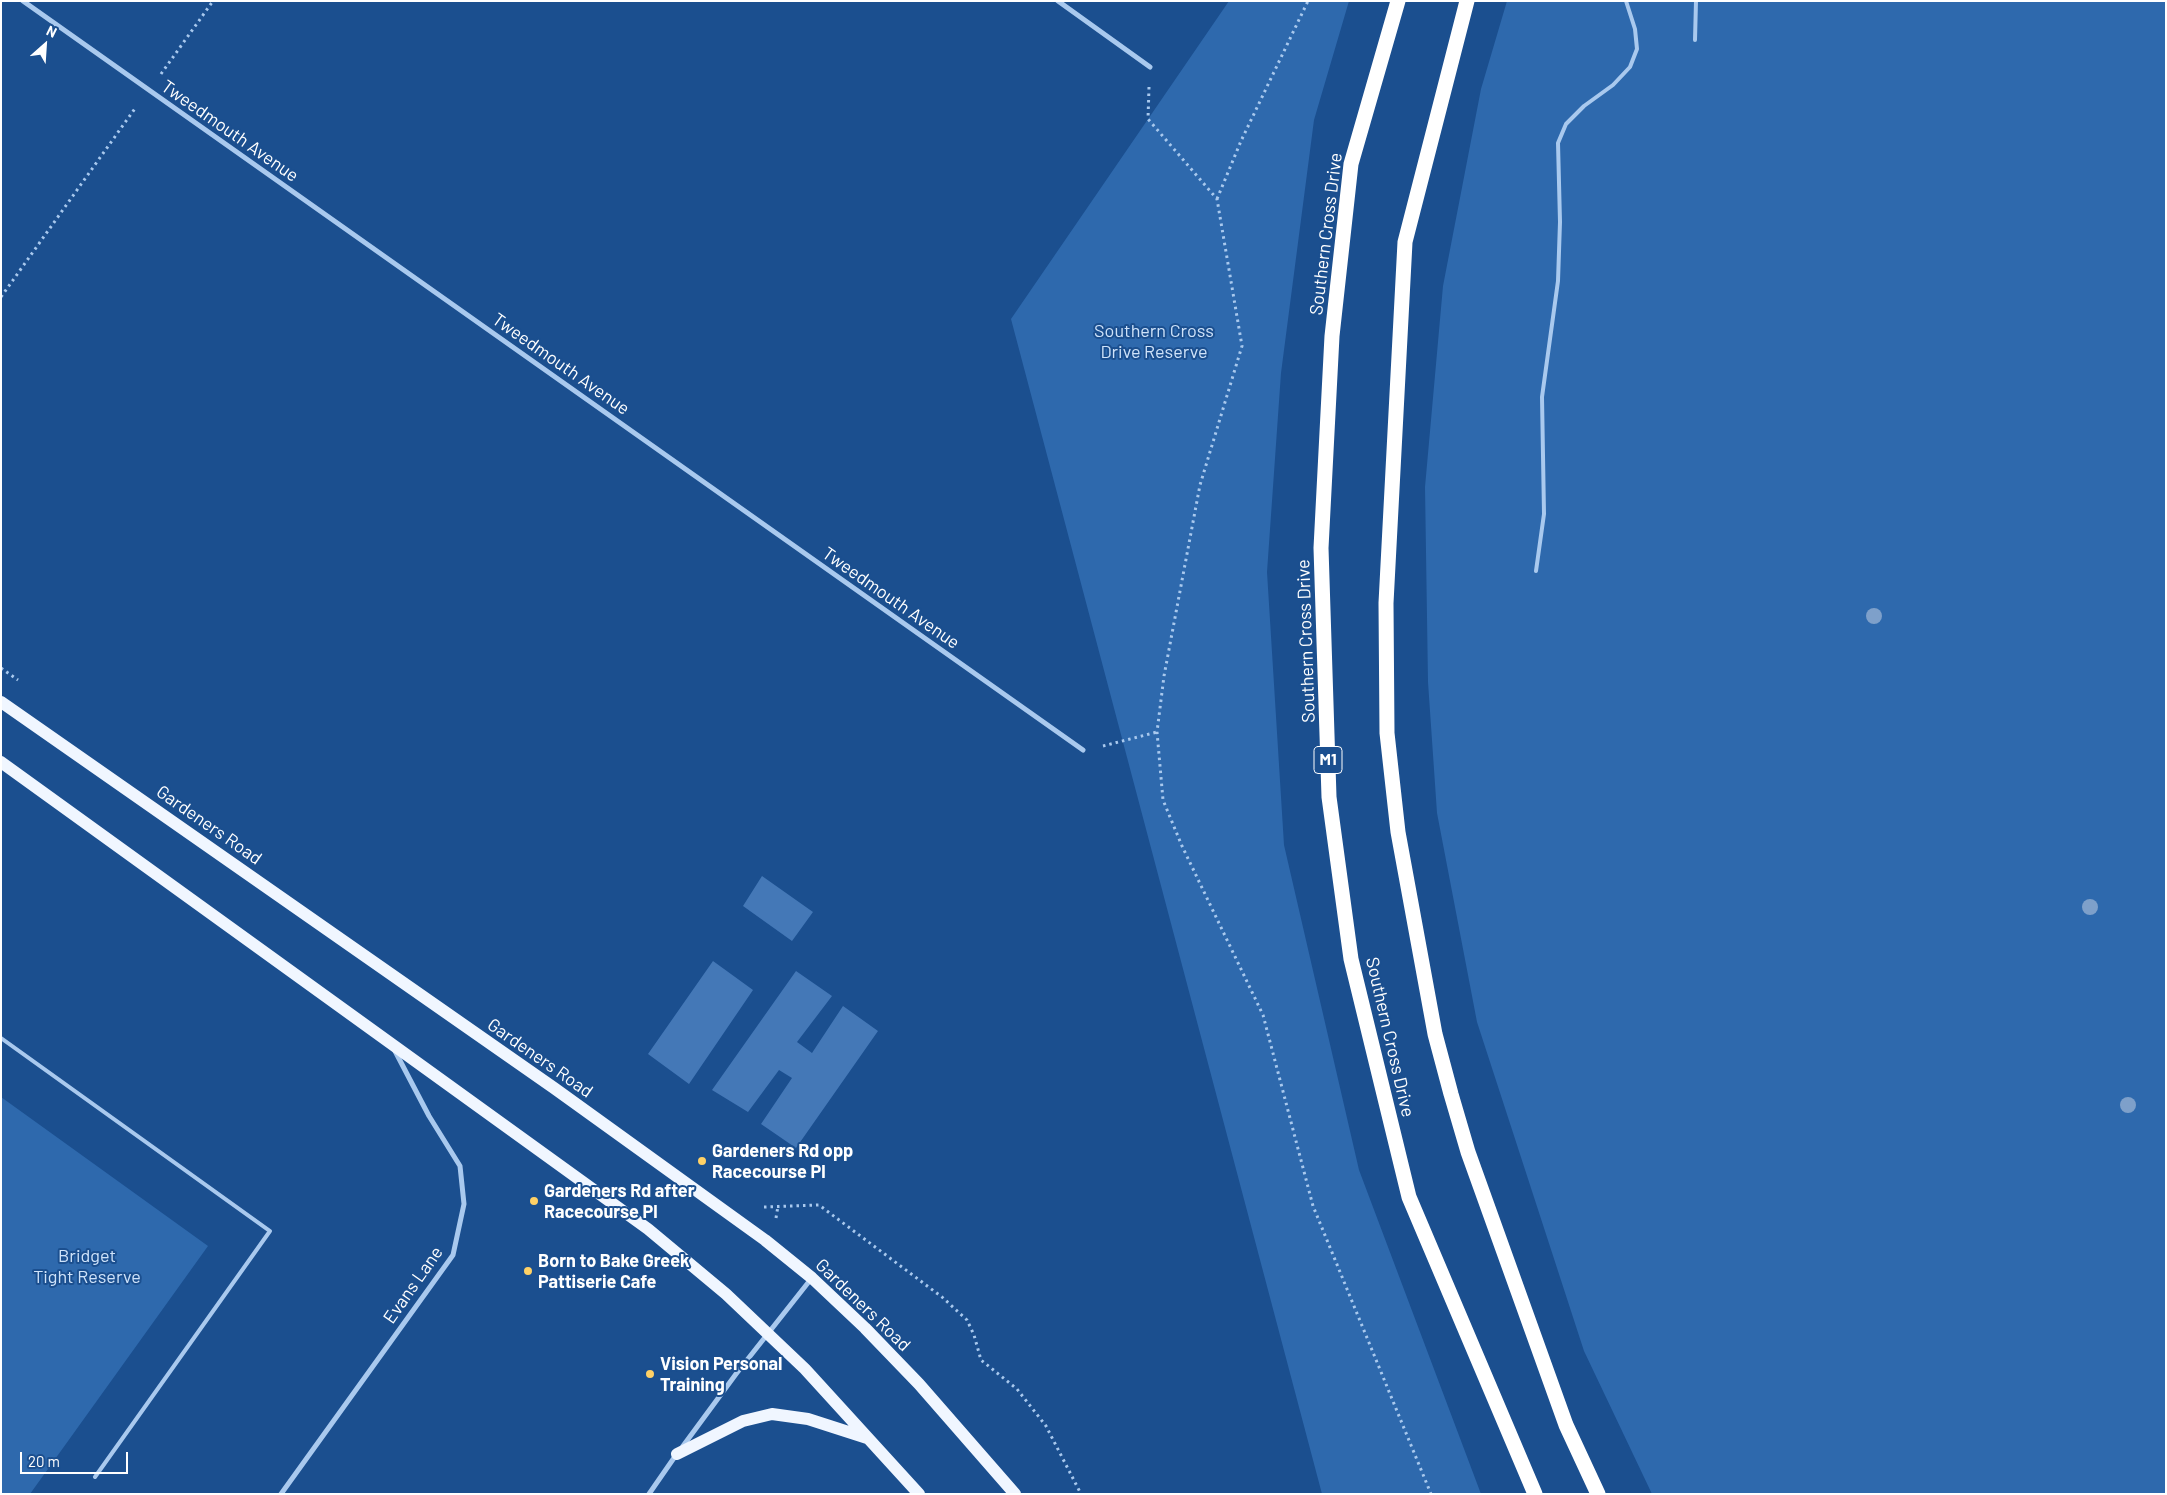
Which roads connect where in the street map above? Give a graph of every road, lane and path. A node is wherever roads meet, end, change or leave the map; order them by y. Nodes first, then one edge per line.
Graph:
1 (23, 1) edge
2 (213, 1) edge
3 (1058, 1) edge
4 (1308, 1) edge
5 (1398, 1) edge
6 (1467, 1) edge
7 (1626, 1) edge
8 (1696, 1) edge
9 (1695, 40) dead end
10 (182, 45) dead end
11 (1150, 67) joint
12 (122, 127) dead end
13 (1217, 199) junction
14 (1, 297) edge
15 (1536, 571) dead end
16 (1, 702) edge
17 (1157, 732) junction
18 (1083, 750) joint
19 (1, 762) edge
20 (1, 1038) edge
21 (392, 1046) junction
22 (778, 1206) junction
23 (764, 1207) dead end
24 (776, 1220) dead end
25 (812, 1278) junction
26 (768, 1333) junction
27 (869, 1439) junction
28 (677, 1454) junction
29 (95, 1477) dead end
30 (281, 1494) edge
31 (649, 1494) edge
32 (919, 1494) edge
33 (1015, 1494) edge
34 (1081, 1494) edge
35 (1431, 1494) edge
36 (1535, 1494) edge
37 (1598, 1494) edge

1 - 18 street, Tweedmouth Avenue
2 - 10 path
3 - 11 street
4 - 13 path
5 - 36 highway, Southern Cross Drive / M1
6 - 37 highway
7 - 15 lane
8 - 9 lane
11 - 13 path
12 - 14 path
13 - 17 path
16 - 25 main road, Gardeners Road
17 - 18 path
17 - 35 path
19 - 21 main road
20 - 29 lane
21 - 26 main road
21 - 30 street, Evans Lane
22 - 23 path
22 - 24 path
22 - 34 path
25 - 26 street
25 - 33 main road, Gardeners Road
26 - 27 main road
26 - 28 street
27 - 28 main road
27 - 32 main road
28 - 31 street

